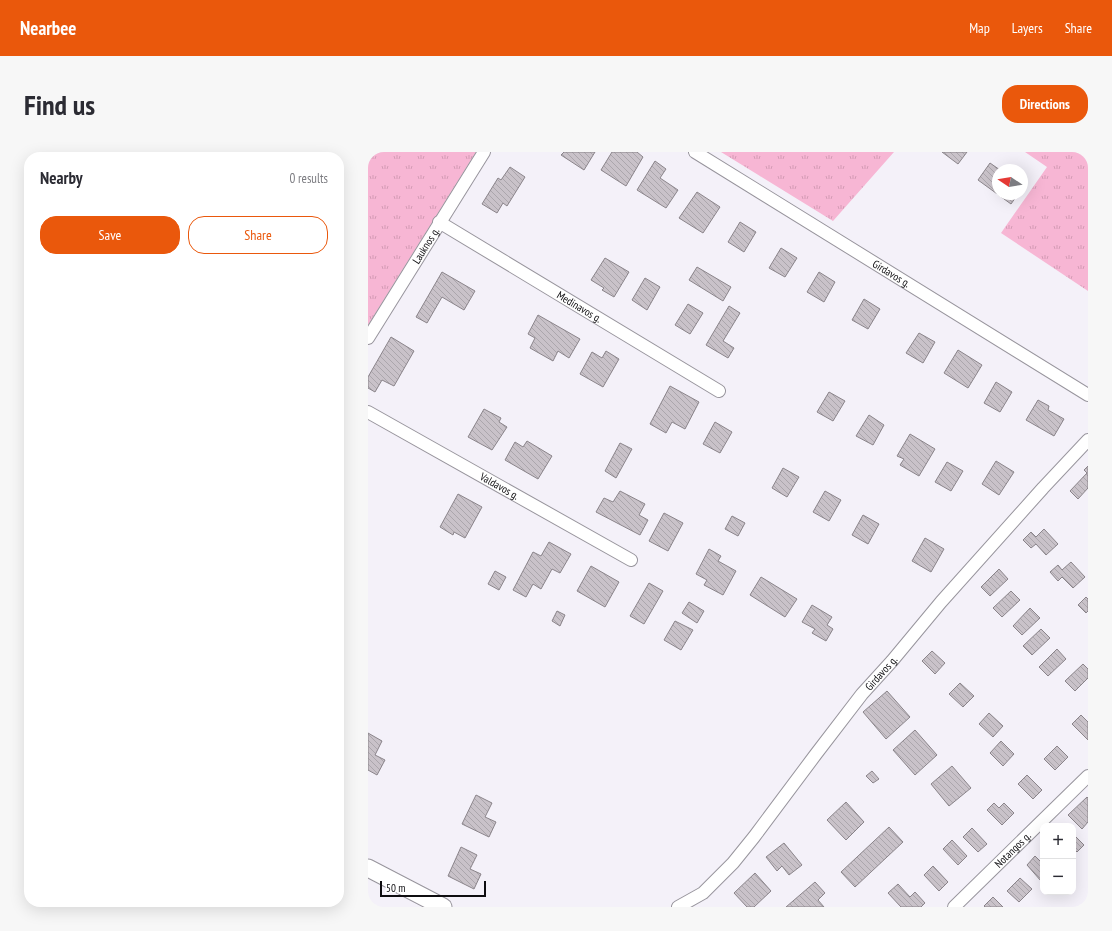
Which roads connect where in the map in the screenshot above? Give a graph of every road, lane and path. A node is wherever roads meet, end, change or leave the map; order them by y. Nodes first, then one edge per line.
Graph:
1 (484, 152) edge
2 (695, 152) edge
3 (439, 222) junction
4 (368, 338) edge
5 (719, 391) dead end
6 (1088, 395) edge
7 (368, 412) edge
8 (1088, 440) edge
9 (631, 560) dead end
10 (1088, 776) edge
11 (368, 868) edge
12 (444, 907) edge
13 (678, 907) edge
14 (954, 907) edge

1 - 3 street, Lauknos g.
2 - 6 street, Girdavos g.
3 - 4 street, Lauknos g.
3 - 5 street, Medinavos g.
7 - 9 street, Valdavos g.
8 - 13 street, Girdavos g.
10 - 14 street, Notangos g.
11 - 12 main road

